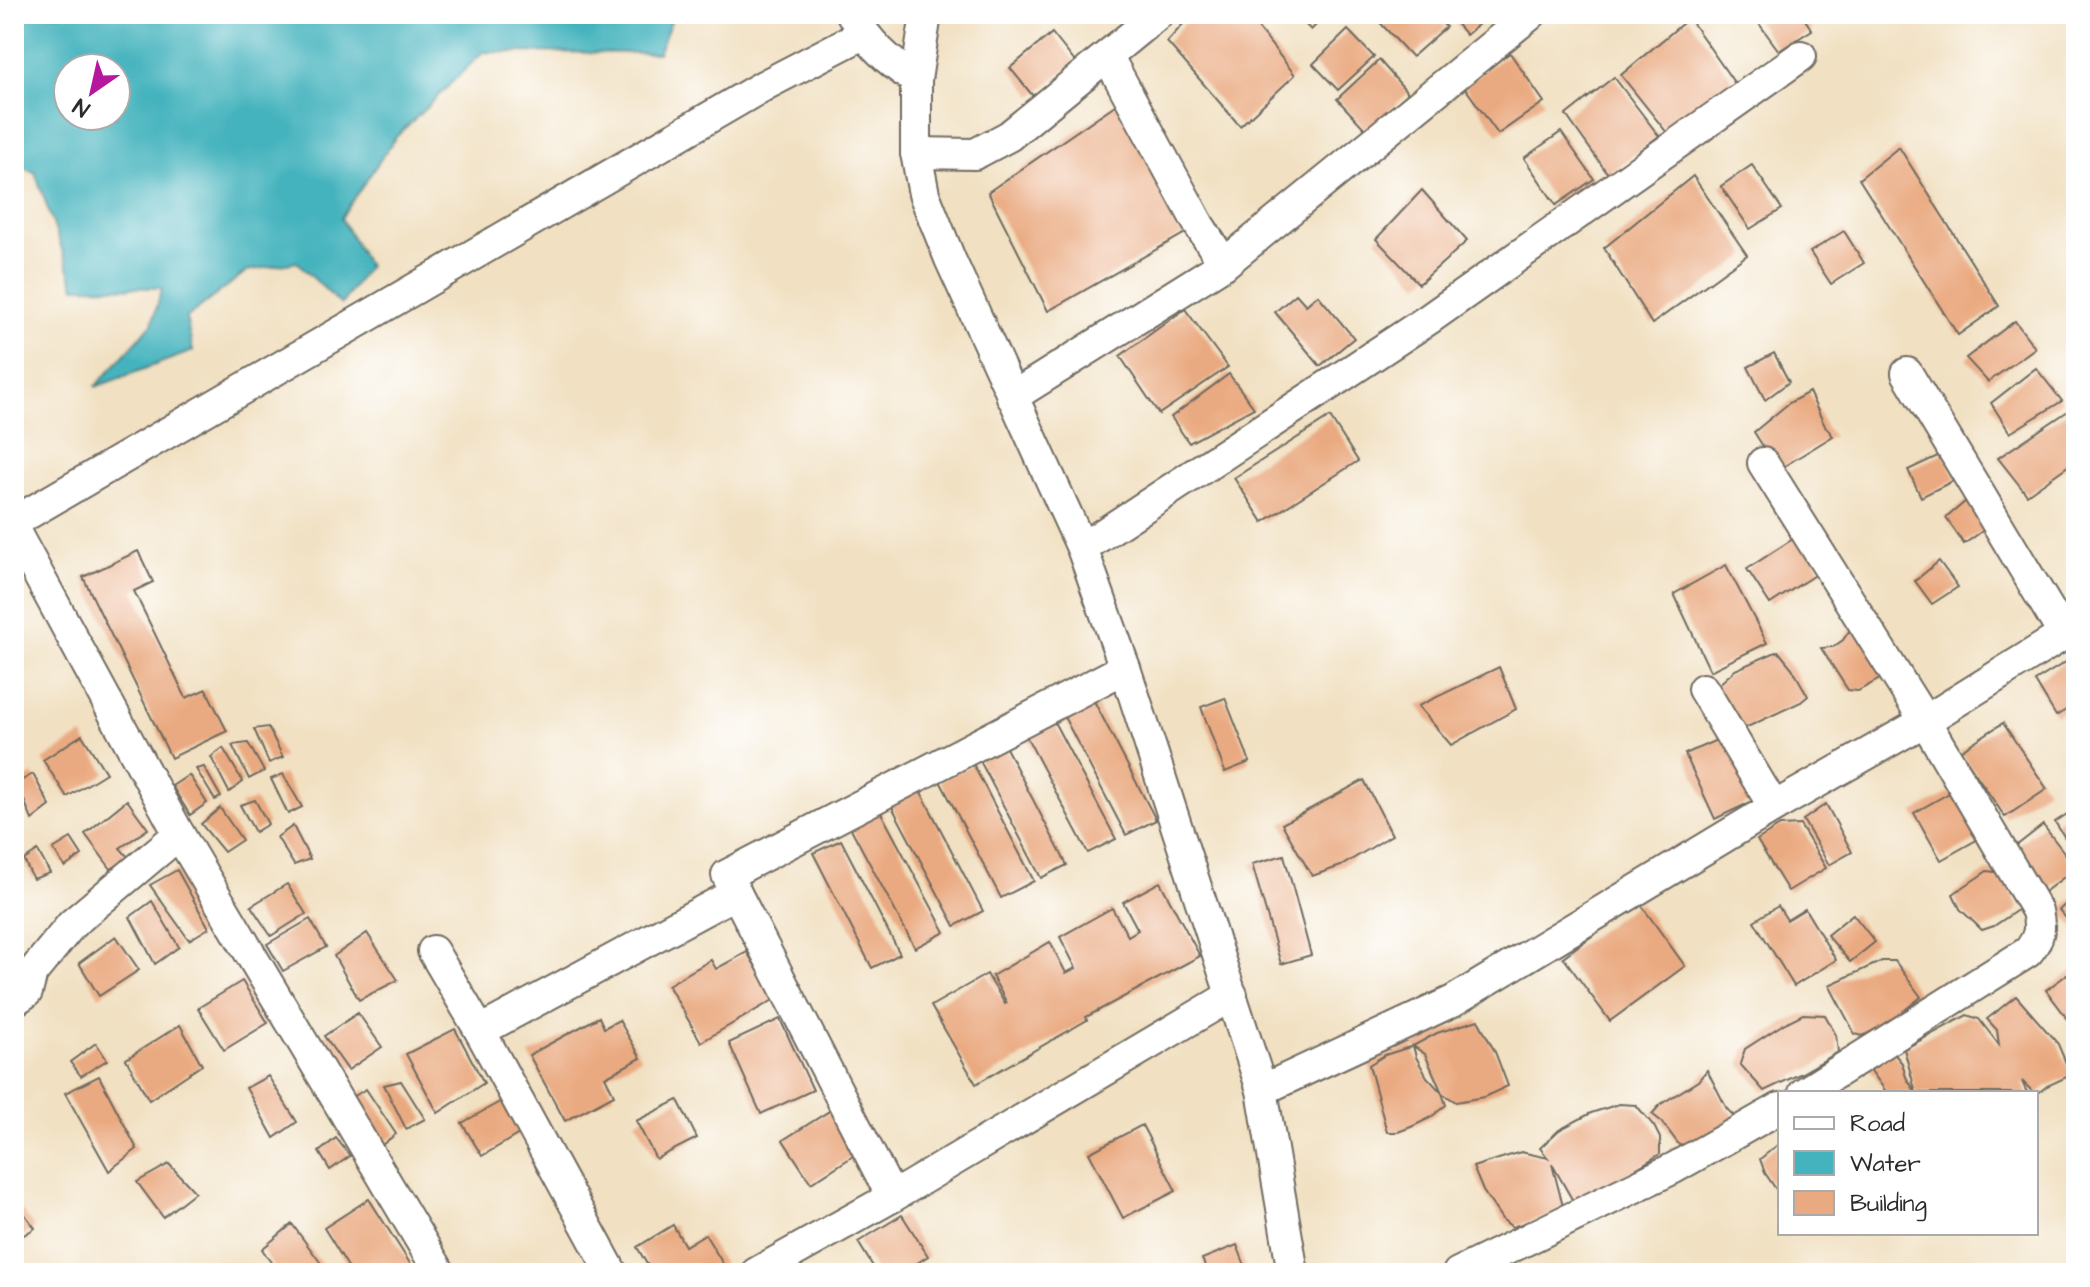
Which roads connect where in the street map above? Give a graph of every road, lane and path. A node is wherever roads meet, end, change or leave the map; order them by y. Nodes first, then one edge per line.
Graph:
1 (926, 14) edge
2 (1158, 14) edge
3 (1518, 18) edge
4 (858, 24) edge
5 (1801, 56) dead end
6 (1108, 57) junction
7 (916, 80) junction
8 (916, 153) junction
9 (1224, 264) junction
10 (1907, 373) dead end
11 (1012, 397) junction
12 (1763, 463) dead end
13 (14, 522) edge
14 (14, 530) edge
15 (1082, 548) junction
16 (2070, 631) edge
17 (1125, 668) junction
18 (1703, 689) dead end
19 (1925, 721) junction
20 (1774, 807) junction
21 (179, 834) junction
22 (736, 893) junction
23 (433, 951) dead end
24 (1232, 995) junction
25 (14, 1001) edge
26 (480, 1031) junction
27 (1262, 1090) junction
28 (1807, 1091) edge
29 (1778, 1109) edge
30 (892, 1197) junction
31 (440, 1273) edge
32 (612, 1273) edge
33 (756, 1273) edge
34 (1293, 1273) edge
35 (1458, 1273) edge

1 - 7 street
2 - 6 street
3 - 9 street
4 - 7 street
4 - 13 street
5 - 15 street
6 - 8 street
6 - 9 street
7 - 8 street
8 - 11 street
9 - 11 street
10 - 16 street
11 - 15 street
12 - 19 street
14 - 21 street
15 - 17 street
16 - 19 street
17 - 22 street
17 - 24 street
18 - 20 street
19 - 20 street
19 - 28 street
20 - 27 street
21 - 25 street
21 - 31 street
22 - 26 street
22 - 30 street
23 - 26 street
24 - 27 street
24 - 30 street
26 - 32 street
27 - 34 street
29 - 35 street
30 - 33 street

